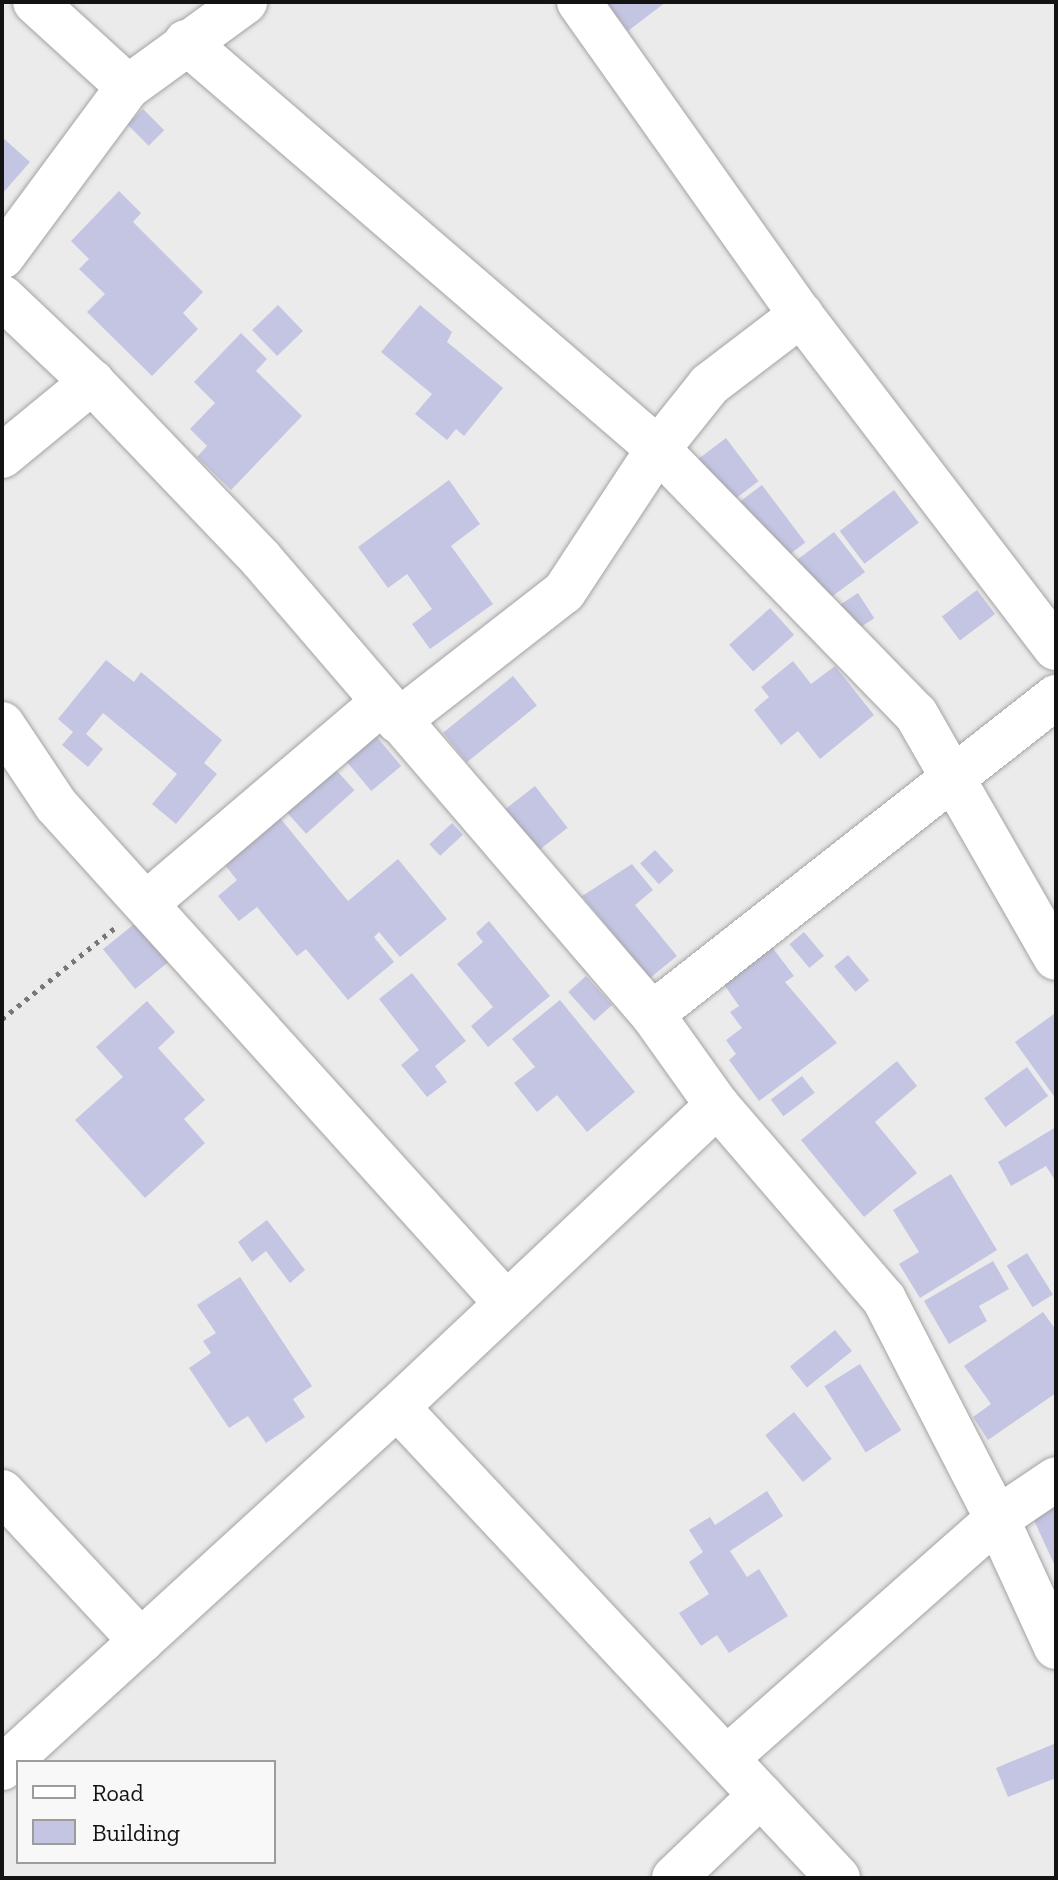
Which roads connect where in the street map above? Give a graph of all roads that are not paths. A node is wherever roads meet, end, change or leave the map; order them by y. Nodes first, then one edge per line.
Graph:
1 (35, 2) edge
2 (245, 2) edge
3 (579, 2) edge
4 (186, 42) junction
5 (128, 87) junction
6 (2, 257) edge
7 (2, 297) edge
8 (801, 315) junction
9 (92, 382) junction
10 (658, 449) junction
11 (2, 456) edge
12 (1056, 648) edge
13 (1056, 697) edge
14 (391, 712) junction
15 (2, 724) edge
16 (953, 782) junction
17 (148, 902) junction
18 (1056, 958) edge
19 (652, 1014) junction
20 (717, 1105) junction
21 (506, 1303) junction
22 (397, 1407) junction
23 (1056, 1479) edge
24 (2, 1492) edge
25 (997, 1519) junction
26 (141, 1641) junction
27 (1056, 1647) edge
28 (728, 1757) junction
29 (2, 1768) edge
30 (761, 1795) junction
31 (674, 1878) edge
32 (838, 1878) edge

1 - 5 street
2 - 4 street
3 - 8 street
4 - 5 street
4 - 10 street
5 - 6 street
7 - 9 street
8 - 10 street
8 - 12 street
9 - 11 street
9 - 14 street
10 - 14 street
10 - 16 street
13 - 16 street
14 - 17 street
14 - 19 street
15 - 17 street
16 - 18 street
16 - 19 street
17 - 21 street
19 - 20 street
20 - 21 street
20 - 25 street
21 - 22 street
22 - 26 street
22 - 28 street
23 - 25 street
24 - 26 street
25 - 27 street
25 - 28 street
26 - 29 street
28 - 30 street
30 - 31 street
30 - 32 street

